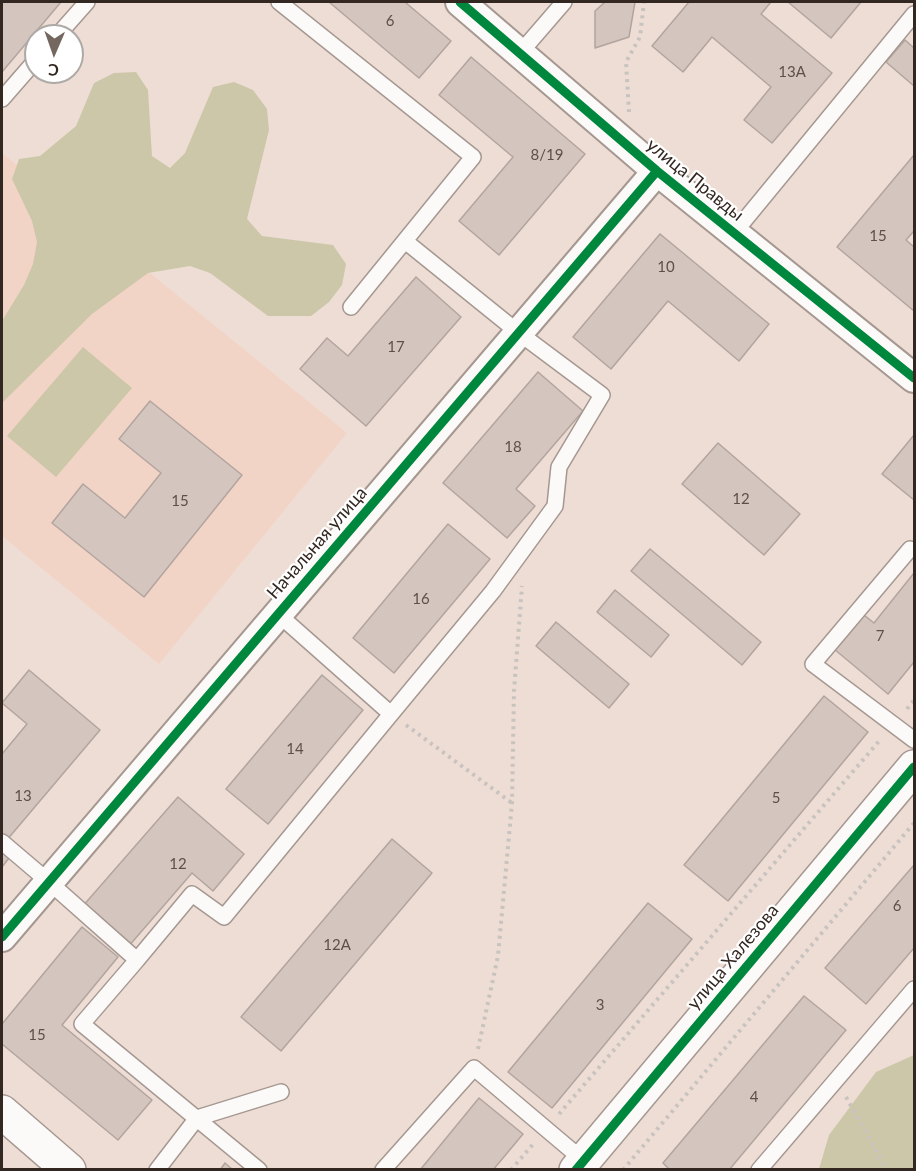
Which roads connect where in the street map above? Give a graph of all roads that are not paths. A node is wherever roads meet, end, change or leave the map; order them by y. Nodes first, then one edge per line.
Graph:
1 (87, 2) edge
2 (279, 2) edge
3 (460, 2) edge
4 (564, 2) edge
5 (915, 14) edge
6 (68, 24) edge
7 (520, 53) junction
8 (24, 74) edge
9 (2, 99) edge
10 (657, 171) junction
11 (734, 233) junction
12 (405, 241) junction
13 (351, 307) dead end
14 (519, 333) junction
15 (915, 378) edge
16 (910, 549) dead end
17 (278, 614) junction
18 (392, 714) junction
19 (915, 740) edge
20 (915, 766) edge
21 (2, 842) edge
22 (49, 882) junction
23 (2, 937) edge
24 (137, 960) junction
25 (915, 989) edge
26 (281, 1092) dead end
27 (2, 1113) edge
28 (197, 1118) junction
29 (580, 1165) edge
30 (69, 1170) edge
31 (157, 1170) edge
32 (259, 1170) edge
33 (383, 1170) edge
34 (759, 1170) edge

1 - 6 lane
2 - 12 lane
3 - 7 street, улица Правды
4 - 7 lane
5 - 11 lane
7 - 10 street, улица Правды
8 - 9 lane
10 - 11 street, улица Правды
10 - 14 street, Начальная улица
11 - 15 street, улица Правды
12 - 13 lane
12 - 14 lane
14 - 17 street, Начальная улица
14 - 18 lane
16 - 19 lane
17 - 18 lane
17 - 22 street, Начальная улица
18 - 24 lane
20 - 29 street, улица Халезова
21 - 22 lane
22 - 23 street, Начальная улица
22 - 24 lane
24 - 28 lane
25 - 34 lane
26 - 28 lane
27 - 30 street
28 - 31 lane
28 - 32 lane
29 - 33 lane

